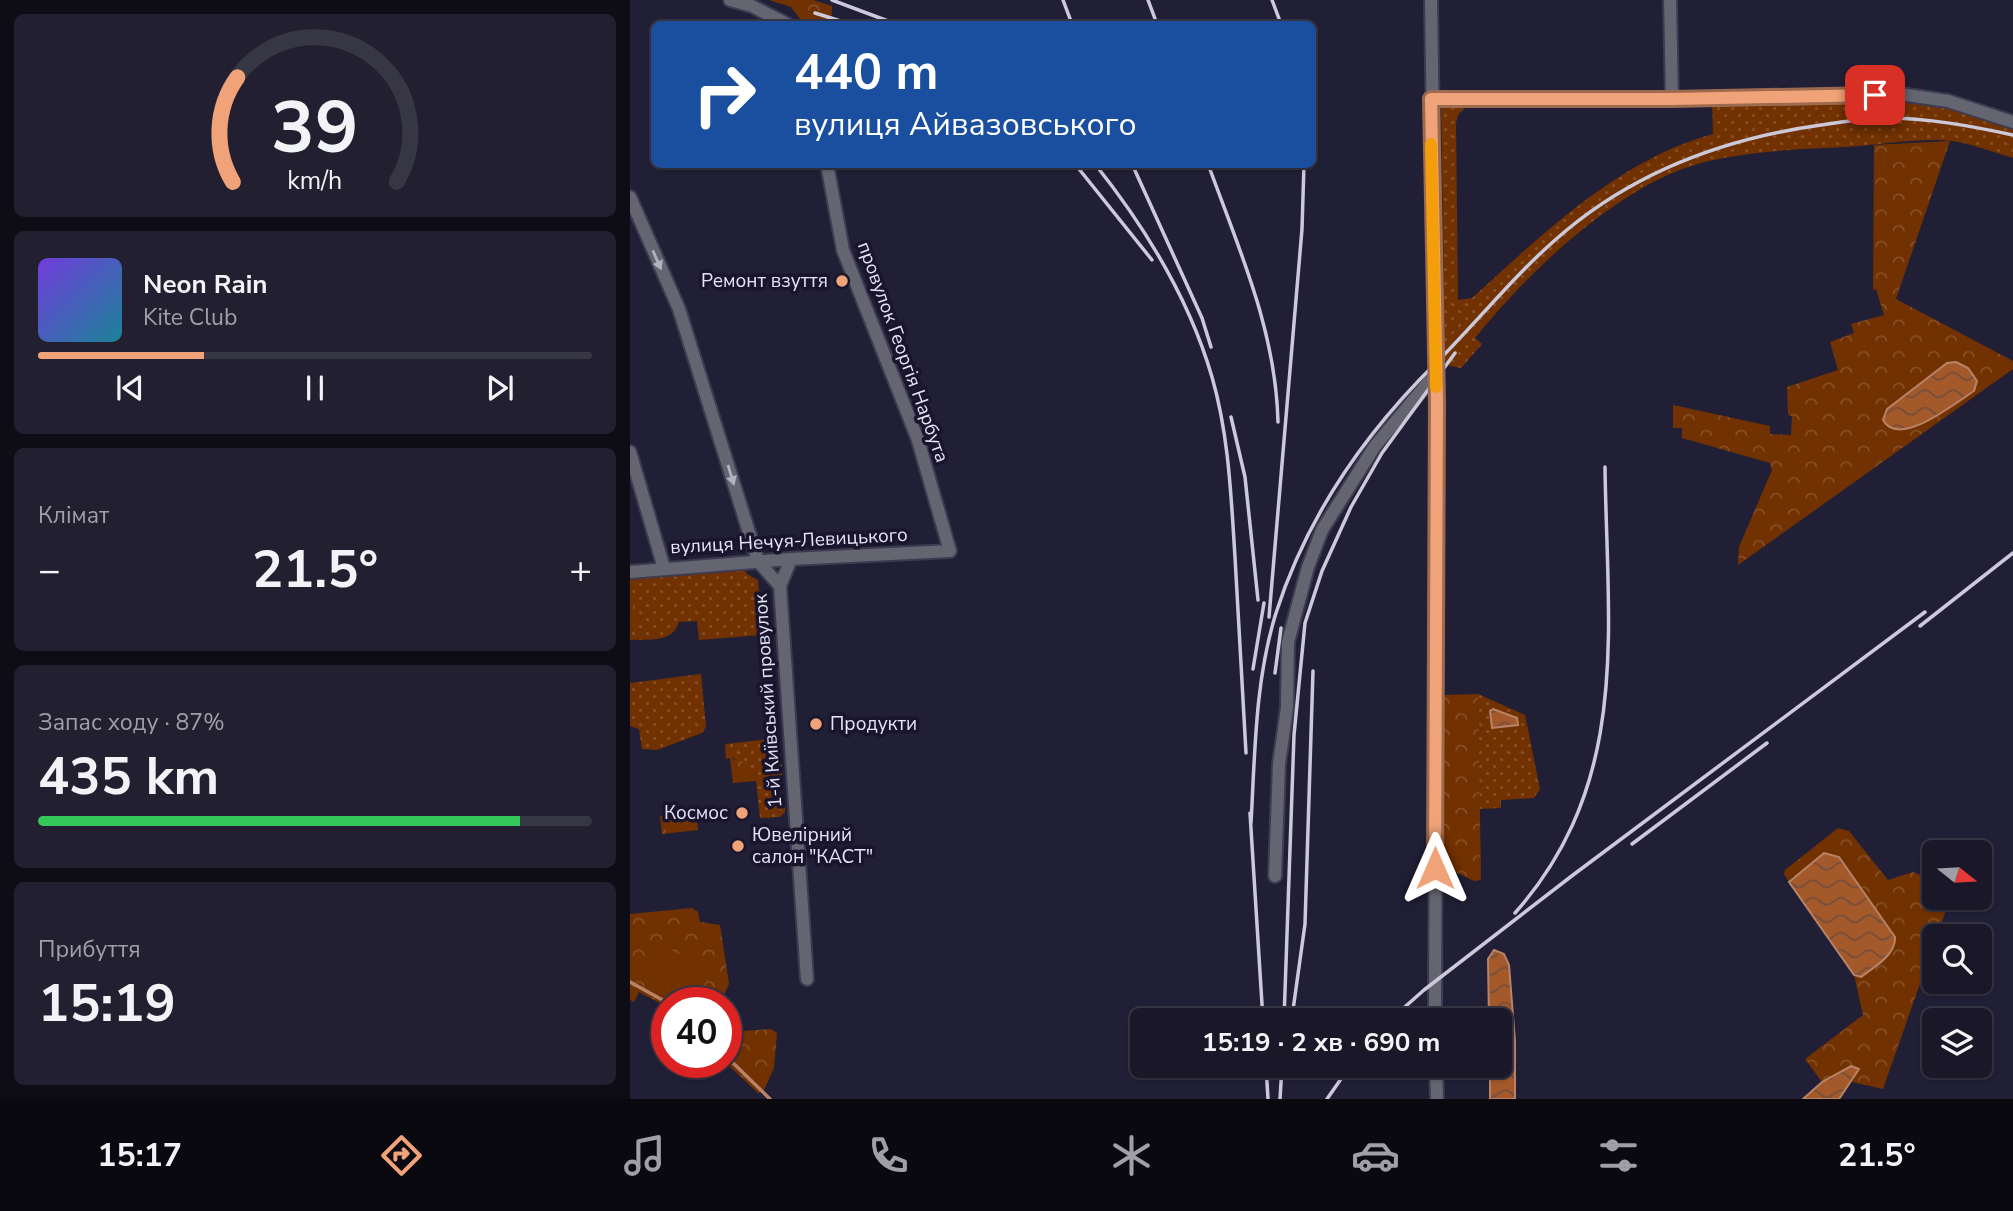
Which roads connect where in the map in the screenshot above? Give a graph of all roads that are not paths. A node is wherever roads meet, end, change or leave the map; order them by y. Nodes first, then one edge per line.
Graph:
1 (730, 0) edge
2 (1431, 0) edge
3 (1670, 0) edge
4 (782, 21) edge
5 (1431, 99) junction
6 (1672, 99) junction
7 (2013, 122) edge
8 (828, 168) edge
9 (630, 197) edge
10 (1436, 373) junction
11 (630, 452) edge
12 (950, 551) joint
13 (791, 559) junction
14 (758, 561) junction
15 (664, 568) junction
16 (630, 572) edge
17 (780, 586) junction
18 (1275, 876) dead end
19 (807, 979) dead end
20 (1435, 1008) edge
21 (1436, 1078) edge
22 (1437, 1099) edge

1 - 4 street
2 - 5 street
3 - 6 street
5 - 6 street
5 - 10 street
6 - 7 street
8 - 12 street, провулок Георгія Нарбута
9 -> 14 street, 1-й Київський провулок
10 - 18 street
10 - 20 street
11 - 15 street
12 - 13 street, вулиця Нечуя-Левицького
13 - 14 street, вулиця Нечуя-Левицького
13 - 17 street
14 - 15 street, вулиця Нечуя-Левицького
14 - 17 street, 1-й Київський провулок
15 - 16 street, вулиця Нечуя-Левицького
17 - 19 street, 1-й Київський провулок
21 - 22 street

